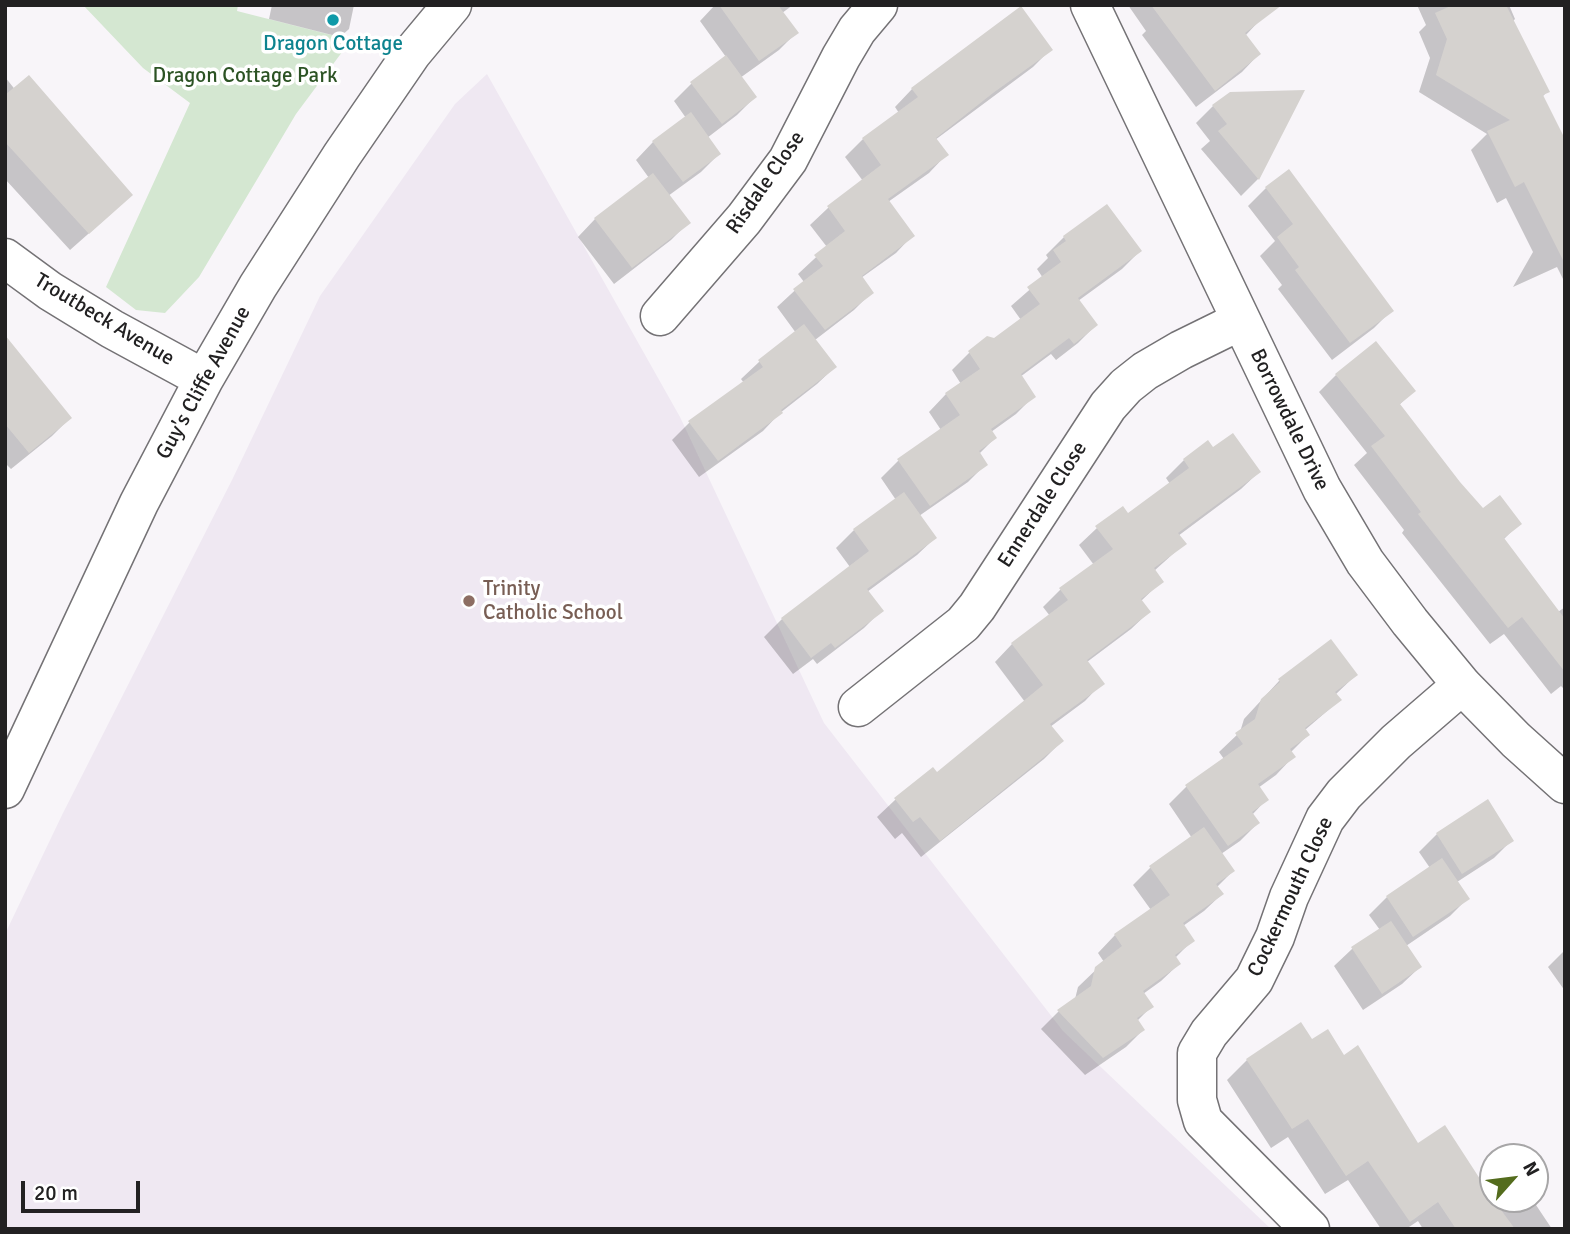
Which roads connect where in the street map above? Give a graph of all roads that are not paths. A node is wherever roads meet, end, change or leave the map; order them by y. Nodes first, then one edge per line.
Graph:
1 (452, 5) edge
2 (878, 5) edge
3 (1090, 5) edge
4 (5, 258) edge
5 (660, 316) dead end
6 (1240, 321) junction
7 (204, 379) junction
8 (1462, 685) junction
9 (858, 706) dead end
10 (1565, 784) edge
11 (5, 789) edge
12 (1310, 1229) edge

1 - 7 street, Guy's Cliffe Avenue
2 - 5 street, Risdale Close
3 - 6 street, Borrowdale Drive
4 - 7 street, Troutbeck Avenue
6 - 8 street, Borrowdale Drive
6 - 9 street, Ennerdale Close
7 - 11 street, Guy's Cliffe Avenue
8 - 10 street, Borrowdale Drive
8 - 12 street, Cockermouth Close

